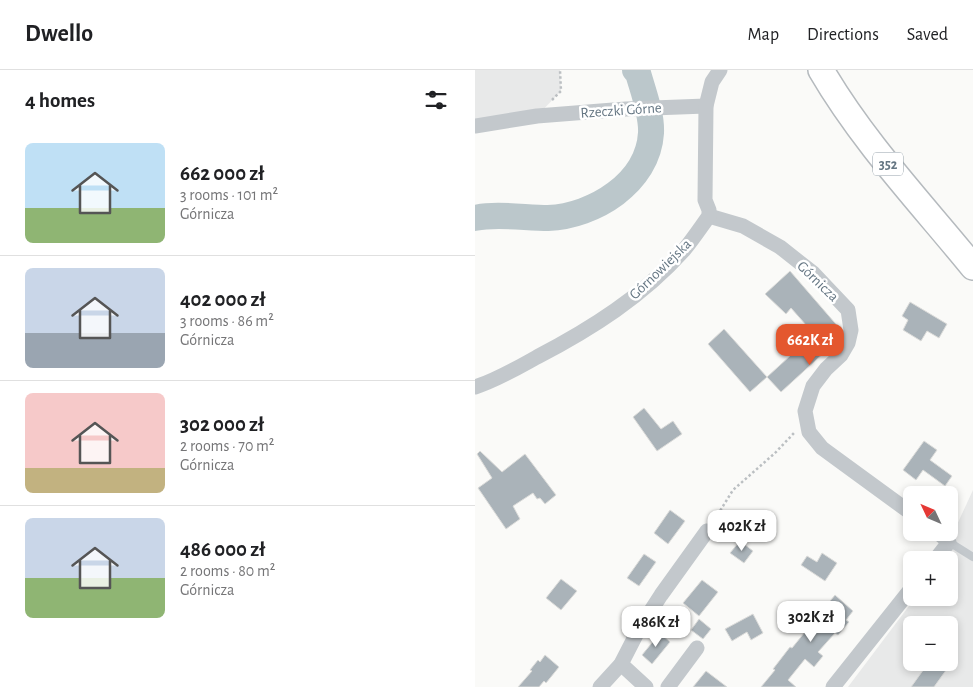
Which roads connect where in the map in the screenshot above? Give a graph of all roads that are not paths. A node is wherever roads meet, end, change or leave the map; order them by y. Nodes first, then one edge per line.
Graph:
1 (720, 70) edge
2 (821, 70) edge
3 (706, 106) junction
4 (475, 126) edge
5 (709, 216) junction
6 (973, 266) edge
7 (475, 387) edge
8 (903, 507) edge
9 (707, 531) road end
10 (949, 541) edge
11 (973, 557) edge
12 (903, 599) edge
13 (697, 648) dead end
14 (621, 664) junction
15 (600, 687) edge
16 (646, 687) edge
17 (668, 687) edge
18 (833, 687) edge

1 - 3 street
2 - 6 main road, 352
3 - 4 street, Rzeczki Górne
3 - 5 street
5 - 7 street, Górnowiejska
5 - 8 street, Górnicza
9 - 14 street
10 - 11 lane
12 - 18 street
13 - 17 street
14 - 15 street
14 - 16 street

